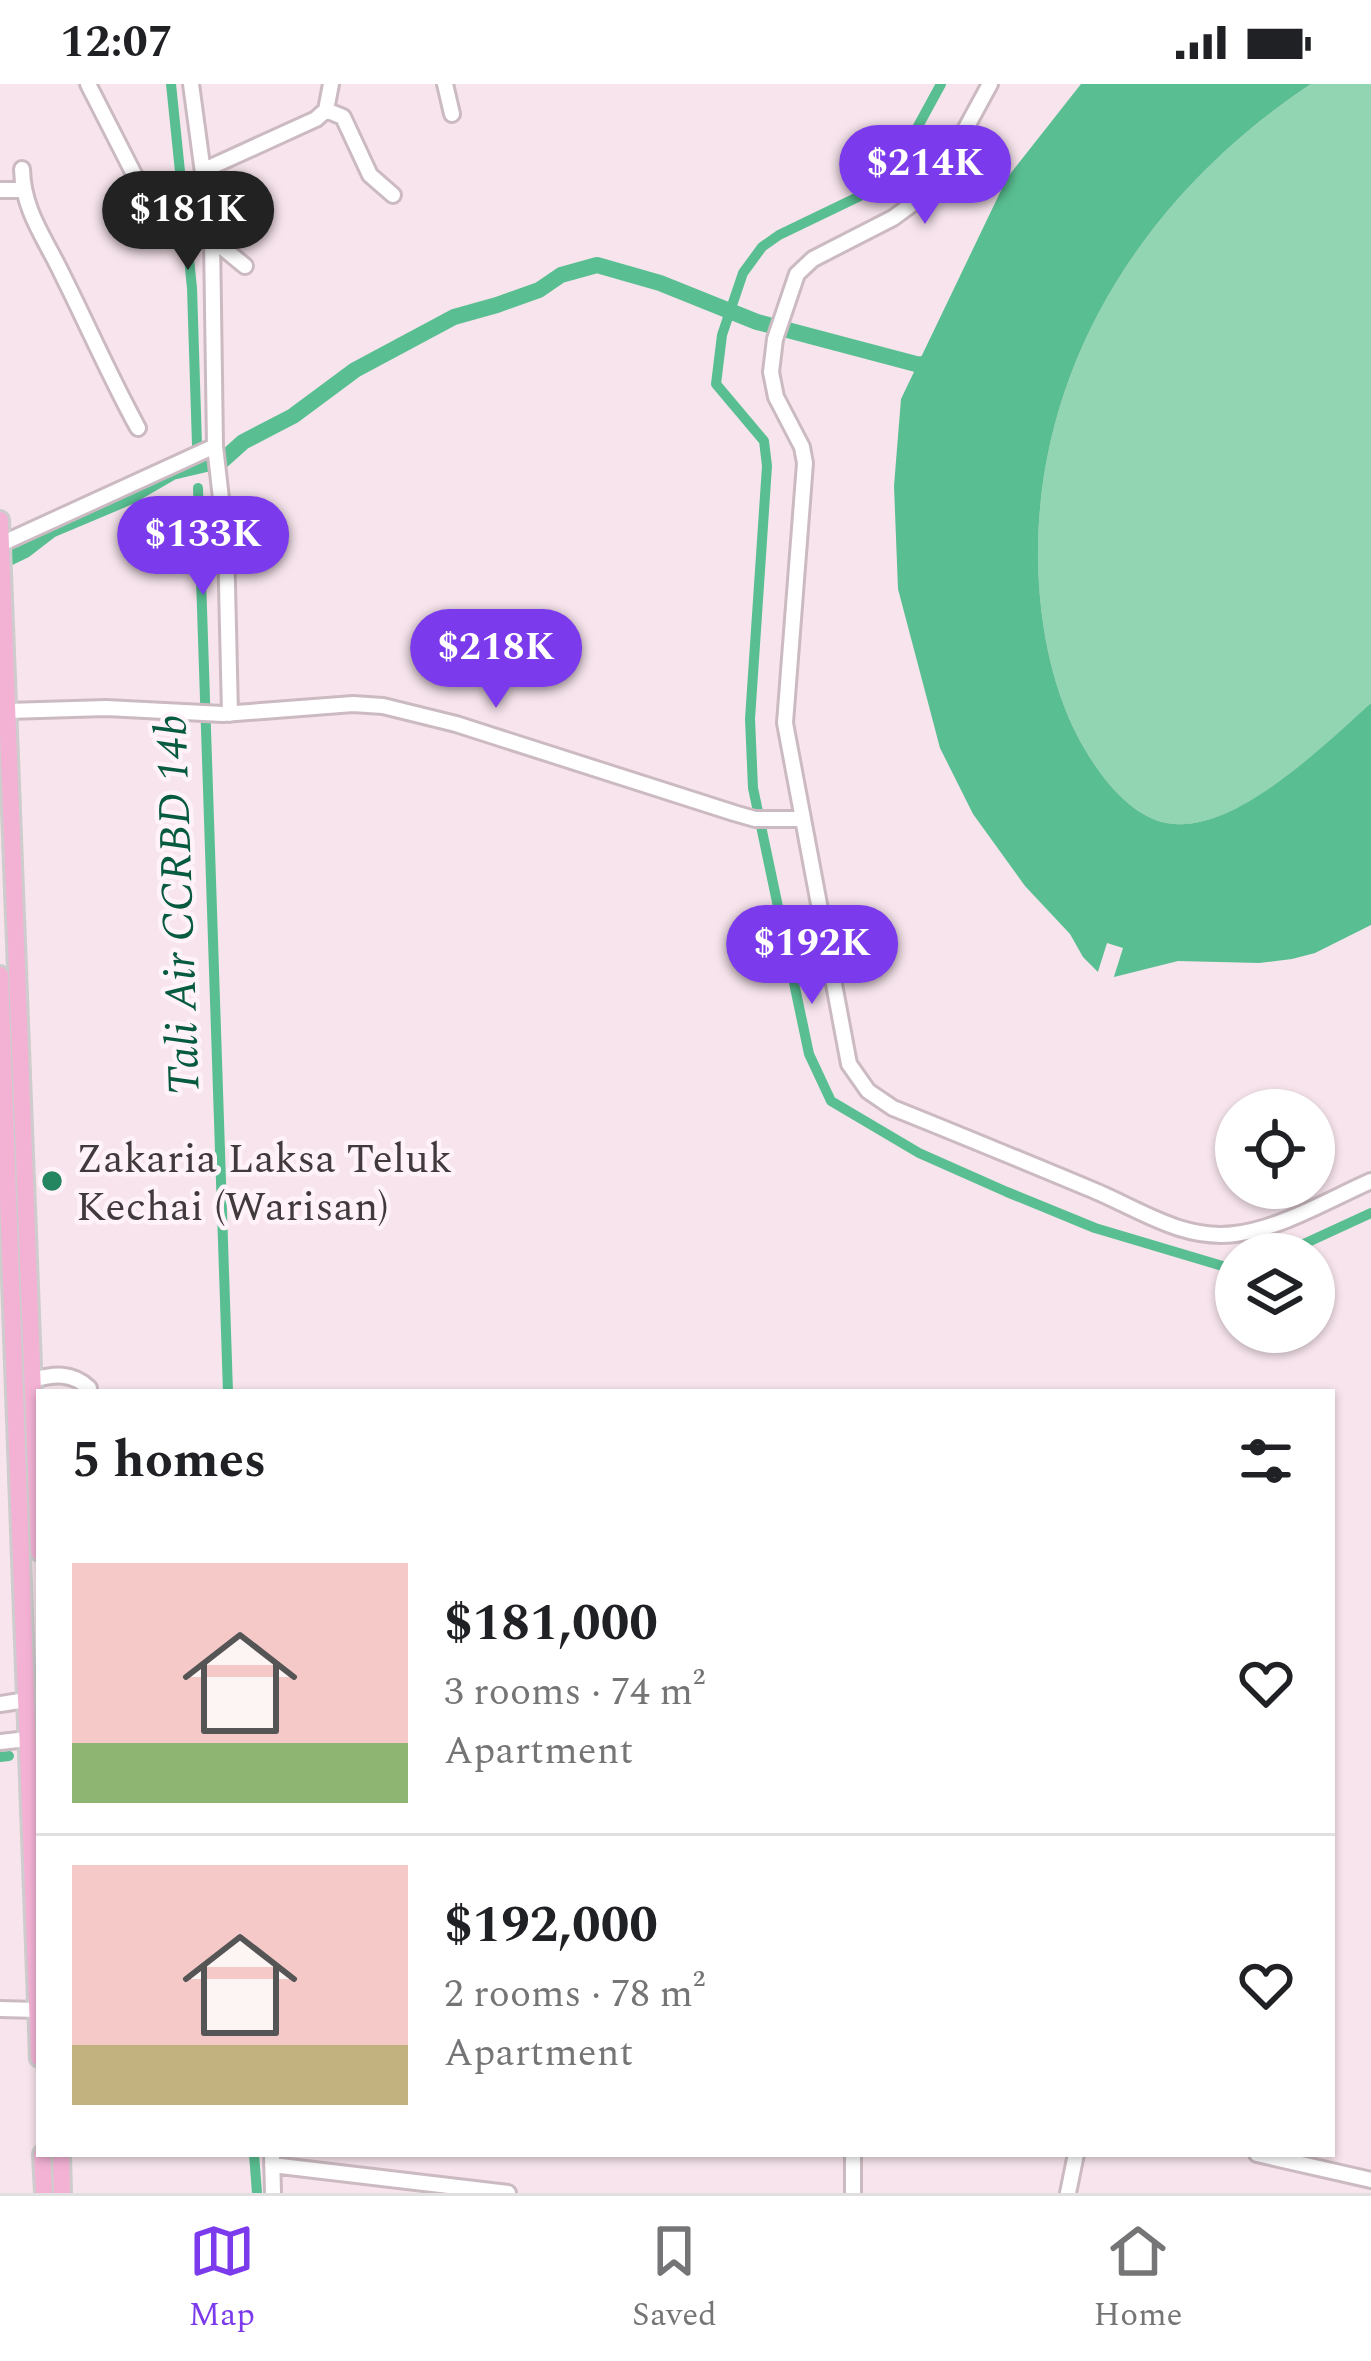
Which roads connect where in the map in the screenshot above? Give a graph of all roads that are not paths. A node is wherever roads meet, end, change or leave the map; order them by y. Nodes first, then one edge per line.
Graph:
1 (88, 84) edge
2 (191, 84) edge
3 (331, 84) edge
4 (445, 84) edge
5 (990, 84) edge
6 (326, 110) junction
7 (452, 114) dead end
8 (22, 169) dead end
9 (204, 170) junction
10 (0, 190) edge
11 (22, 190) junction
12 (393, 195) dead end
13 (116, 208) dead end
14 (212, 239) junction
15 (245, 266) dead end
16 (138, 428) dead end
17 (215, 451) junction
18 (0, 520) edge
19 (1, 545) edge
20 (2, 599) edge
21 (8, 711) junction
22 (226, 714) junction
23 (802, 819) junction
24 (7, 873) edge
25 (0, 975) edge
26 (23, 1121) junction
27 (4, 1123) junction
28 (1371, 1181) edge
29 (4, 1302) edge
30 (33, 1380) junction
31 (89, 1388) dead end
32 (36, 1466) edge
33 (26, 1700) junction
34 (0, 1704) edge
35 (0, 1742) edge
36 (27, 1742) junction
37 (36, 1983) edge
38 (0, 2009) edge
39 (36, 2010) edge
40 (42, 2157) edge
41 (61, 2157) edge
42 (853, 2157) edge
43 (1075, 2157) edge
44 (1270, 2157) edge
45 (272, 2159) edge
46 (1371, 2180) edge
47 (44, 2193) edge
48 (62, 2193) edge
49 (273, 2193) edge
50 (508, 2193) edge
51 (854, 2193) edge
52 (1068, 2193) edge

1 - 13 street
2 - 9 street
3 - 6 street
4 - 7 street
5 - 23 street
6 - 9 street
6 - 12 street
8 - 11 street
9 - 14 street
10 - 11 street
11 - 16 street
14 - 15 street
14 - 17 street
17 - 19 street
17 - 22 street
18 - 19 main road
19 - 20 main road
20 - 21 main road
21 - 22 street
21 - 24 main road
22 - 23 street
23 - 28 street
24 - 26 main road
25 - 27 main road
26 - 27 main road
26 - 30 main road
27 - 29 main road
29 - 33 main road
30 - 31 street
30 - 32 main road
33 - 34 street
33 - 36 main road
35 - 36 street
36 - 37 main road
38 - 39 street
40 - 47 main road
41 - 48 main road
42 - 51 street
43 - 52 street
44 - 46 street
45 - 49 street
45 - 50 street

